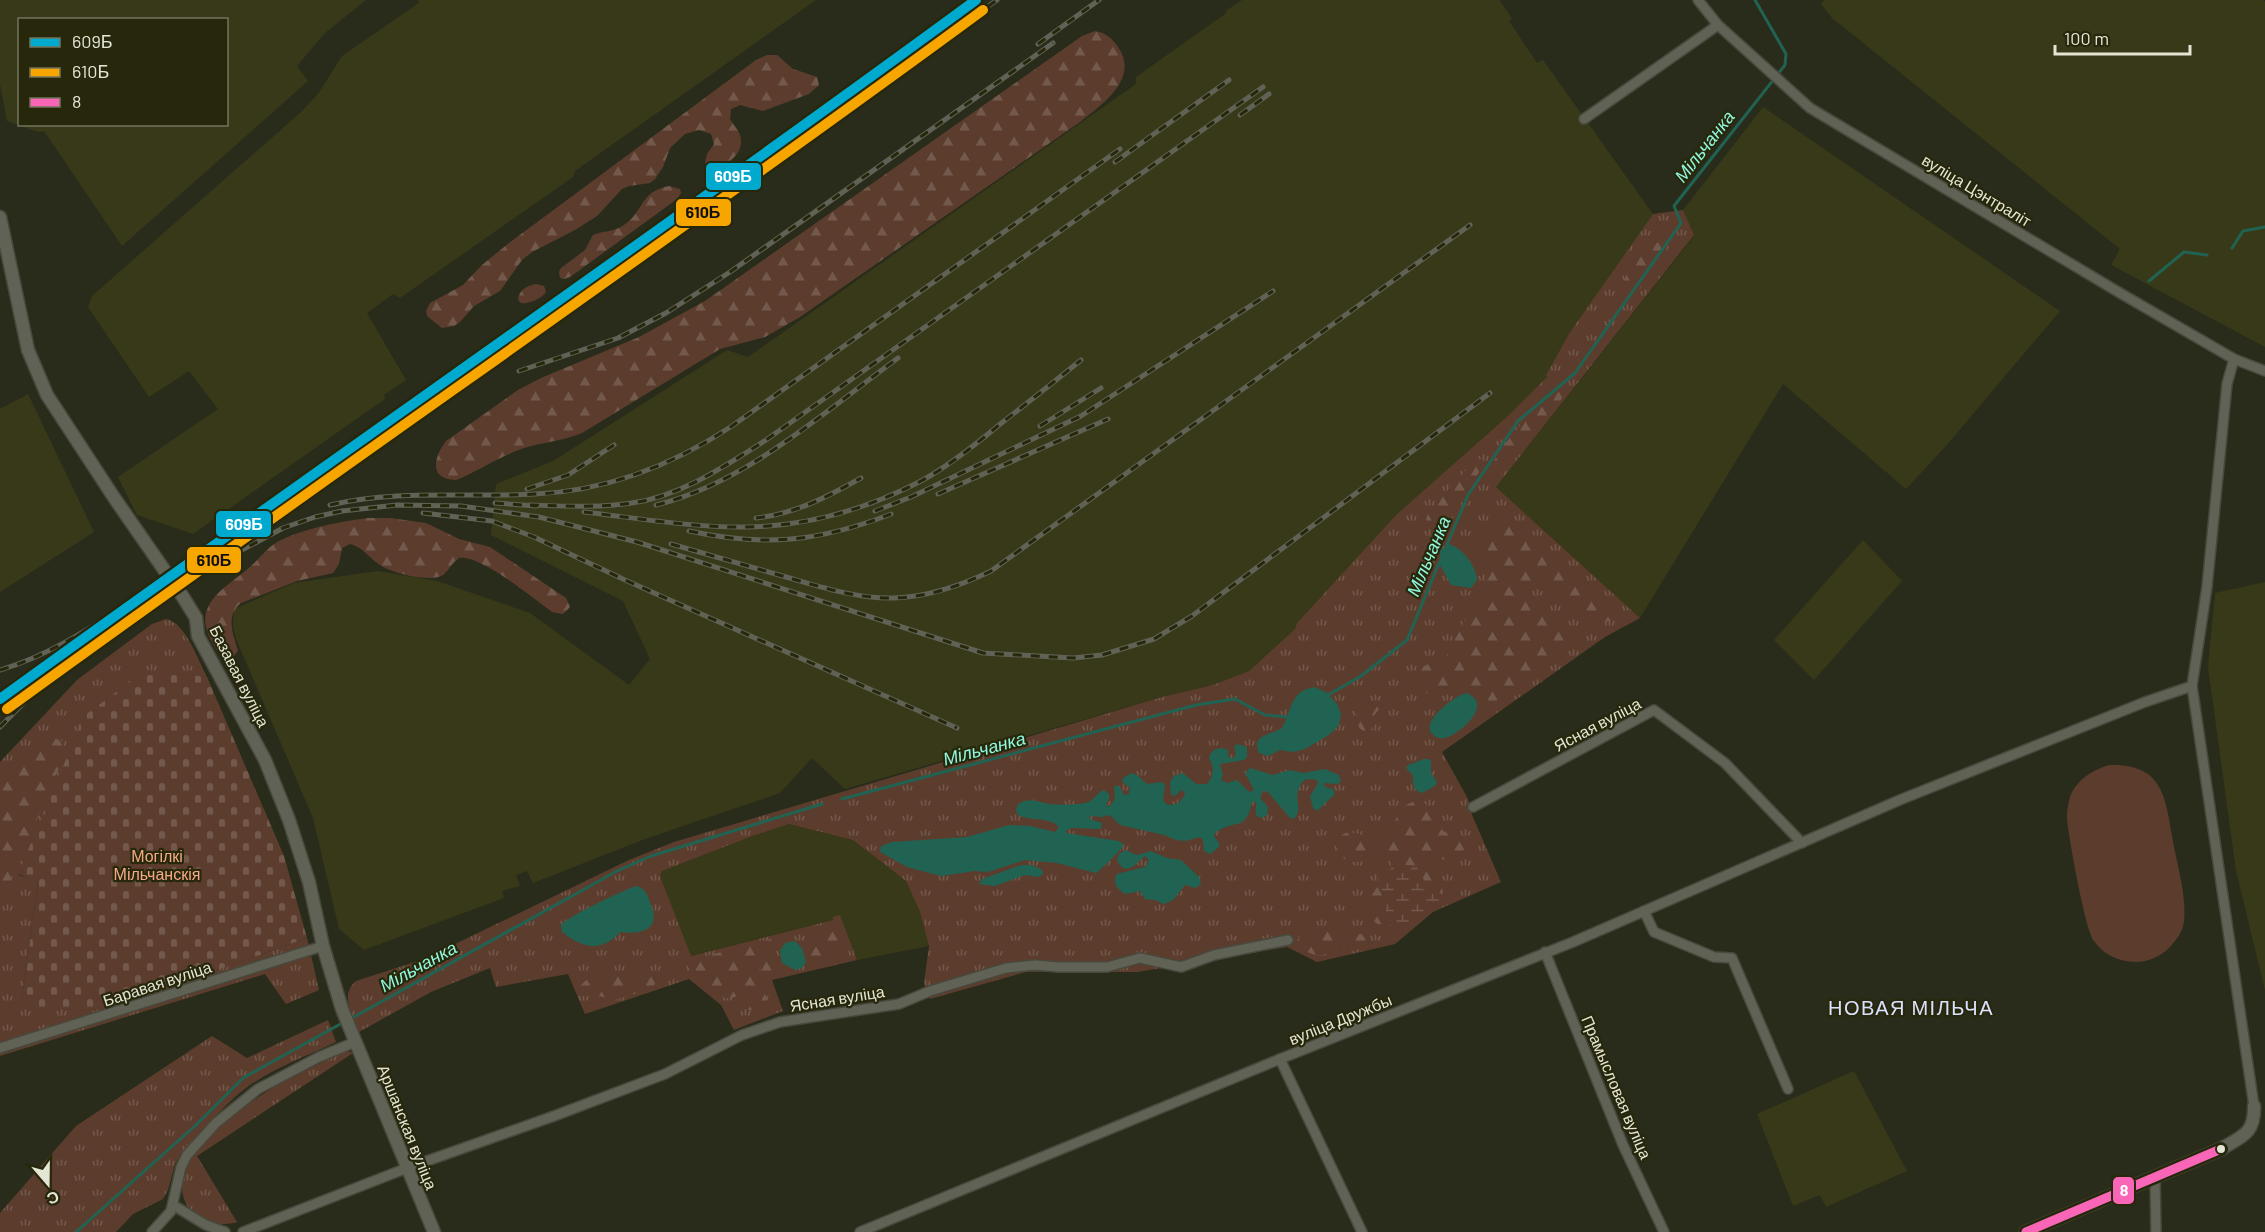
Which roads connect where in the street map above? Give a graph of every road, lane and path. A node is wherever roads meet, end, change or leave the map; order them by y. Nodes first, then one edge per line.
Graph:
1 (1698, 0) edge
2 (1718, 25) junction
3 (1584, 119) dead end
4 (0, 216) edge
5 (3, 254) edge
6 (2234, 359) junction
7 (2265, 371) edge
8 (2192, 686) junction
9 (1473, 807) dead end
10 (1802, 843) junction
11 (1644, 911) junction
12 (1288, 940) dead end
13 (323, 946) junction
14 (1545, 952) junction
15 (342, 1009) joint
16 (354, 1039) junction
17 (0, 1048) edge
18 (1280, 1059) junction
19 (1788, 1089) dead end
20 (2254, 1106) joint
21 (407, 1167) junction
22 (2155, 1177) junction
23 (173, 1204) junction
24 (152, 1232) edge
25 (225, 1232) edge
26 (243, 1232) edge
27 (434, 1232) edge
28 (861, 1232) edge
29 (1362, 1232) edge
30 (1664, 1232) edge
31 (2026, 1232) edge
32 (2156, 1232) edge

1 - 2 street, вуліца Цэнтраліт
2 - 3 street
2 - 6 street, вуліца Цэнтраліт
4 - 5 street, Базавая вуліца
5 - 13 street, Базавая вуліца
6 - 7 street, вуліца Цэнтраліт
6 - 8 street
8 - 10 street, вуліца Дружбы
8 - 20 street
9 - 10 street, Ясная вуліца
10 - 11 street, вуліца Дружбы
11 - 14 street, вуліца Дружбы
11 - 19 street
12 - 21 street, Ясная вуліца
13 - 15 street, Базавая вуліца
13 - 17 street, Баравая вуліца
14 - 18 street, вуліца Дружбы
14 - 30 street, Прамысловая вуліца
15 - 16 street, Аршанская вуліца
16 - 21 street, Аршанская вуліца
16 - 23 street
18 - 28 street, вуліца Дружбы
18 - 29 street
20 - 22 street
21 - 26 street, Ясная вуліца
21 - 27 street, Аршанская вуліца
22 - 31 street
22 - 32 street
23 - 24 street
23 - 25 street

